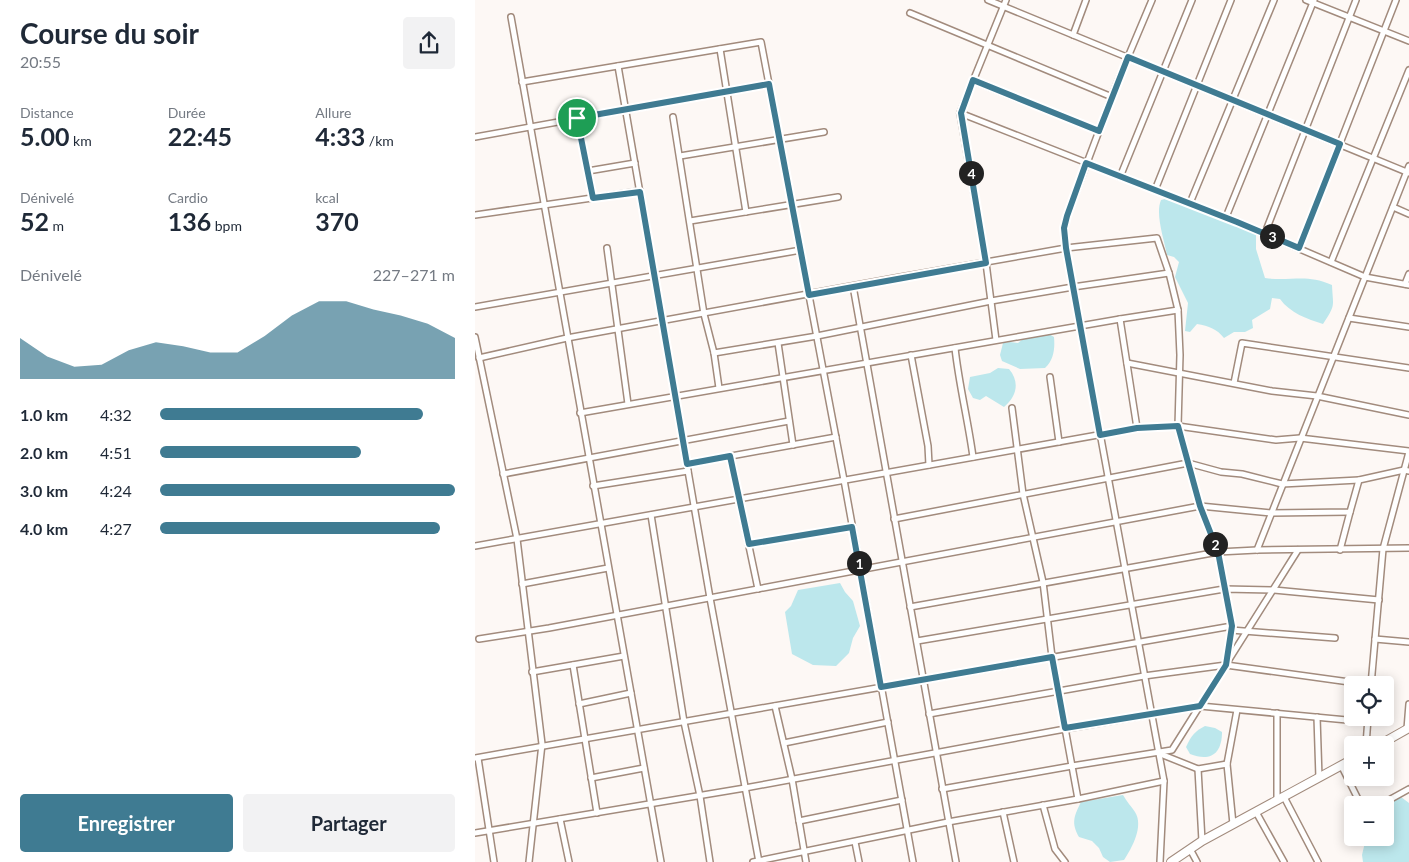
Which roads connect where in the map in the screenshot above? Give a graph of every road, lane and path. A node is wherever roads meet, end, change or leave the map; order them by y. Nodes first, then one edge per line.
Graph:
1 (988, 0) edge
2 (1086, 0) edge
3 (1151, 0) edge
4 (1192, 0) edge
5 (1231, 0) edge
6 (1274, 0) edge
7 (1306, 0) edge
8 (1356, 0) edge
9 (1396, 0) edge
10 (1313, 1) edge
11 (1005, 3) edge
12 (909, 13) dead end
13 (511, 17) dead end
14 (1349, 17) junction
15 (1384, 31) junction
16 (1073, 34) junction
17 (1409, 41) edge
18 (988, 44) junction
19 (720, 49) junction
20 (1128, 57) junction
21 (618, 66) junction
22 (1409, 70) edge
23 (1163, 72) junction
24 (973, 80) junction
25 (522, 82) junction
26 (769, 84) junction
27 (1197, 86) junction
28 (727, 92) junction
29 (1112, 97) junction
30 (1233, 100) junction
31 (625, 110) junction
32 (961, 113) junction
33 (1267, 115) junction
34 (673, 117) dead end
35 (577, 118) junction
36 (530, 127) junction
37 (1305, 130) junction
38 (1099, 131) junction
39 (823, 132) dead end
40 (475, 137) edge
41 (780, 140) junction
42 (1340, 144) junction
43 (736, 147) junction
44 (680, 156) junction
45 (1374, 158) junction
46 (635, 163) junction
47 (1086, 163) junction
48 (1408, 170) edge
49 (588, 171) junction
50 (1120, 177) junction
51 (1155, 190) junction
52 (640, 192) junction
53 (838, 197) dead end
54 (593, 198) junction
55 (1190, 203) junction
56 (792, 204) junction
57 (543, 205) junction
58 (1393, 207) junction
59 (746, 212) junction
60 (1409, 214) edge
61 (475, 215) edge
62 (1226, 217) junction
63 (690, 221) junction
64 (1265, 233) junction
65 (607, 248) dead end
66 (1066, 248) junction
67 (1299, 248) junction
68 (801, 250) junction
69 (1331, 262) junction
70 (986, 263) junction
71 (697, 268) junction
72 (1169, 273) junction
73 (1409, 274) edge
74 (654, 276) junction
75 (1365, 277) junction
76 (612, 283) junction
77 (1407, 285) edge
78 (853, 286) junction
79 (1073, 287) junction
80 (559, 292) junction
81 (809, 295) junction
82 (991, 301) junction
83 (475, 307) edge
84 (1178, 310) junction
85 (704, 314) junction
86 (1349, 318) junction
87 (1119, 319) junction
88 (662, 321) junction
89 (1080, 326) junction
90 (860, 327) junction
91 (1409, 327) edge
92 (619, 329) junction
93 (817, 336) junction
94 (475, 337) edge
95 (567, 338) junction
96 (996, 340) junction
97 (778, 342) junction
98 (955, 348) junction
99 (714, 353) junction
100 (911, 355) junction
101 (1333, 357) junction
102 (479, 358) junction
103 (866, 363) junction
104 (1127, 363) junction
105 (1409, 368) edge
106 (823, 370) junction
107 (1179, 373) junction
108 (1050, 377) dead end
109 (783, 378) junction
110 (1234, 383) junction
111 (719, 388) junction
112 (675, 396) junction
113 (1317, 396) junction
114 (628, 404) junction
115 (1012, 408) dead end
116 (580, 412) junction
117 (1409, 415) edge
118 (789, 420) junction
119 (1178, 426) junction
120 (1137, 428) junction
121 (1100, 435) junction
122 (836, 437) junction
123 (1301, 438) junction
124 (683, 440) junction
125 (1059, 442) junction
126 (793, 445) junction
127 (1016, 450) junction
128 (1409, 452) edge
129 (730, 456) junction
130 (973, 457) junction
131 (589, 458) junction
132 (1187, 463) junction
133 (687, 464) junction
134 (929, 465) junction
135 (688, 471) junction
136 (1407, 471) edge
137 (887, 473) junction
138 (503, 474) junction
139 (1108, 479) junction
140 (844, 480) junction
141 (1359, 480) junction
142 (1282, 484) junction
143 (593, 486) junction
144 (1023, 494) junction
145 (739, 499) junction
146 (1200, 506) junction
147 (695, 507) junction
148 (1350, 512) junction
149 (1271, 514) junction
150 (651, 515) junction
151 (894, 519) junction
152 (1116, 521) junction
153 (600, 524) junction
154 (852, 527) junction
155 (1032, 538) junction
156 (517, 539) junction
157 (749, 544) junction
158 (475, 546) edge
159 (1409, 548) edge
160 (1383, 549) junction
161 (1257, 550) junction
162 (1298, 550) junction
163 (1340, 550) junction
164 (1218, 552) junction
165 (901, 562) junction
166 (608, 568) junction
167 (1125, 569) junction
168 (860, 570) junction
169 (522, 584) junction
170 (1043, 584) junction
171 (758, 589) junction
172 (1224, 589) junction
173 (1274, 590) junction
174 (710, 598) junction
175 (1379, 600) junction
176 (1131, 604) junction
177 (666, 606) junction
178 (910, 608) junction
179 (617, 616) junction
180 (1047, 619) junction
181 (1232, 628) junction
182 (1248, 631) junction
183 (528, 632) junction
184 (1335, 638) dead end
185 (479, 639) dead end
186 (1375, 639) junction
187 (917, 641) junction
188 (1138, 642) junction
189 (1409, 642) edge
190 (624, 656) junction
191 (1052, 657) junction
192 (573, 665) junction
193 (1226, 665) junction
194 (532, 672) junction
195 (1144, 676) junction
196 (1372, 676) edge
197 (923, 680) junction
198 (1344, 681) edge
199 (881, 687) junction
200 (1059, 692) junction
201 (631, 693) junction
202 (579, 704) junction
203 (1409, 704) edge
204 (775, 706) junction
205 (1200, 706) junction
206 (1237, 710) junction
207 (732, 713) junction
208 (1277, 713) junction
209 (929, 714) junction
210 (1151, 715) junction
211 (1317, 717) junction
212 (1344, 719) edge
213 (684, 722) junction
214 (888, 722) junction
215 (1065, 728) junction
216 (1408, 729) edge
217 (637, 730) junction
218 (1394, 737) edge
219 (585, 739) junction
220 (784, 743) junction
221 (541, 747) junction
222 (937, 752) junction
223 (1158, 753) junction
224 (476, 758) edge
225 (895, 760) junction
226 (1227, 764) junction
227 (1344, 764) edge
228 (1072, 766) junction
229 (1341, 766) junction
230 (644, 768) junction
231 (1198, 768) junction
232 (591, 778) junction
233 (1319, 778) junction
234 (792, 779) junction
235 (1164, 781) junction
236 (745, 788) junction
237 (942, 789) junction
238 (1409, 789) edge
239 (700, 796) junction
240 (1356, 796) edge
241 (1394, 797) edge
242 (1078, 799) junction
243 (1280, 799) junction
244 (902, 800) junction
245 (651, 804) junction
246 (1043, 805) junction
247 (1003, 812) junction
248 (1256, 812) junction
249 (597, 813) junction
250 (560, 819) junction
251 (799, 821) junction
252 (948, 822) junction
253 (533, 824) junction
254 (1233, 824) junction
255 (489, 830) junction
256 (907, 831) junction
257 (475, 833) edge
258 (1202, 841) junction
259 (855, 842) junction
260 (1190, 849) junction
261 (805, 852) junction
262 (494, 862) edge
263 (529, 862) edge
264 (569, 862) edge
265 (661, 862) edge
266 (710, 862) edge
267 (757, 862) edge
268 (806, 862) edge
269 (859, 862) edge
270 (913, 862) edge
271 (956, 862) edge
272 (1014, 862) edge
273 (1065, 862) edge
274 (1160, 862) edge
275 (1171, 862) edge
276 (1197, 862) edge
277 (1283, 862) edge
278 (1318, 862) edge

1 - 11 street
2 - 16 street
3 - 20 street
4 - 23 street
5 - 27 street
6 - 30 street
7 - 10 street
8 - 14 street
9 - 15 street
10 - 14 street
10 - 33 street
11 - 16 street
11 - 18 street
12 - 18 street
13 - 25 street
14 - 15 street
14 - 37 street
15 - 17 street
15 - 42 street
16 - 20 street
18 - 24 street
18 - 29 street
19 - 21 street
19 - 26 street
19 - 28 street
20 - 23 street
20 - 29 street
21 - 25 street
21 - 31 street
22 - 45 street
23 - 27 street
23 - 50 street
24 - 32 street
24 - 38 street
25 - 36 street
26 - 28 street
26 - 41 street
27 - 30 street
27 - 51 street
28 - 31 street
28 - 43 street
29 - 38 street
30 - 33 street
30 - 55 street
31 - 35 street
31 - 46 street
32 - 47 street
32 - 70 street
33 - 37 street
33 - 62 street
34 - 44 street
35 - 36 street
35 - 49 street
36 - 40 street
36 - 57 street
37 - 42 street
37 - 64 street
38 - 47 street
39 - 41 street
41 - 43 street
41 - 56 street
42 - 45 street
42 - 67 street
43 - 44 street
43 - 59 street
44 - 63 street
45 - 48 street
45 - 69 street
46 - 49 street
46 - 52 street
47 - 50 street
47 - 66 street
48 - 58 street
49 - 54 street
50 - 51 street
51 - 55 street
52 - 54 street
52 - 74 street
53 - 56 street
54 - 57 street
55 - 62 street
56 - 59 street
56 - 68 street
57 - 61 street
57 - 80 street
58 - 60 street
58 - 75 street
59 - 63 street
62 - 64 street
63 - 71 street
64 - 67 street
65 - 76 street
66 - 70 street
66 - 72 street
66 - 79 street
67 - 69 street
68 - 71 street
68 - 81 street
69 - 75 street
70 - 78 street
70 - 82 street
71 - 74 street
71 - 85 street
72 - 79 street
72 - 84 street
73 - 77 street
74 - 76 street
74 - 88 street
75 - 77 street
75 - 86 street
76 - 80 street
76 - 92 street
78 - 81 street
78 - 90 street
79 - 82 street
79 - 89 street
80 - 83 street
80 - 95 street
81 - 85 street
81 - 93 street
82 - 90 street
82 - 96 street
84 - 87 street
84 - 107 street
85 - 88 street
85 - 99 street
86 - 91 street
86 - 101 street
87 - 89 street
87 - 104 street
88 - 92 street
88 - 112 street
89 - 96 street
89 - 121 street
90 - 93 street
90 - 103 street
92 - 95 street
92 - 114 street
93 - 97 street
93 - 106 street
94 - 102 street
95 - 102 street
95 - 116 street
96 - 98 street
97 - 99 street
97 - 109 street
98 - 100 street
98 - 130 street
99 - 111 street
100 - 103 street
100 - 134 street
101 - 105 street
101 - 110 street
101 - 113 street
102 - 138 street
103 - 106 street
103 - 137 street
104 - 107 street
104 - 120 street
106 - 109 street
106 - 122 street
107 - 110 street
107 - 119 street
108 - 125 street
109 - 111 street
109 - 118 street
110 - 113 street
111 - 112 street
112 - 114 street
112 - 124 street
113 - 117 street
113 - 123 street
114 - 116 street
115 - 127 street
116 - 131 street
118 - 124 street
118 - 126 street
119 - 120 street
119 - 123 street
119 - 132 street
120 - 121 street
121 - 125 street
121 - 139 street
122 - 126 street
122 - 140 street
123 - 128 street
123 - 142 street
124 - 131 street
124 - 133 street
125 - 127 street
126 - 129 street
127 - 130 street
127 - 144 street
128 - 136 street
129 - 133 street
129 - 145 street
130 - 134 street
131 - 138 street
131 - 143 street
132 - 139 street
132 - 142 street
132 - 146 street
133 - 135 street
134 - 137 street
135 - 143 street
135 - 147 street
136 - 141 street
136 - 160 street
137 - 140 street
137 - 151 street
138 - 156 street
139 - 144 street
139 - 152 street
140 - 145 street
140 - 154 street
141 - 142 street
141 - 148 street
142 - 149 street
143 - 153 street
144 - 151 street
144 - 155 street
145 - 147 street
145 - 157 street
146 - 149 street
146 - 152 street
146 - 164 street
147 - 150 street
147 - 174 street
148 - 149 street
148 - 163 street
149 - 161 street
150 - 153 street
150 - 177 street
151 - 165 street
152 - 155 street
152 - 167 street
153 - 156 street
153 - 166 street
154 - 157 street
154 - 168 street
155 - 165 street
155 - 170 street
156 - 158 street
156 - 169 street
157 - 171 street
159 - 160 street
160 - 163 street
160 - 175 street
161 - 162 street
161 - 164 street
162 - 163 street
162 - 173 street
164 - 167 street
164 - 172 street
165 - 168 street
165 - 178 street
166 - 169 street
166 - 179 street
167 - 170 street
167 - 176 street
168 - 171 street
168 - 199 street
169 - 183 street
170 - 178 street
170 - 180 street
171 - 174 street
172 - 173 street
172 - 176 street
172 - 181 street
173 - 175 street
173 - 182 street
174 - 177 street
174 - 207 street
175 - 186 street
176 - 180 street
176 - 188 street
177 - 179 street
177 - 213 street
178 - 187 street
179 - 183 street
179 - 190 street
180 - 187 street
180 - 191 street
181 - 182 street
181 - 188 street
181 - 193 street
182 - 184 street
182 - 193 street
183 - 185 street
183 - 194 street
186 - 189 street
186 - 196 street
187 - 197 street
188 - 191 street
188 - 195 street
190 - 192 street
190 - 201 street
191 - 197 street
191 - 200 street
192 - 194 street
192 - 202 street
193 - 195 street
193 - 198 street
193 - 205 street
194 - 221 street
195 - 200 street
195 - 210 street
197 - 199 street
197 - 209 street
199 - 204 street
199 - 214 street
200 - 209 street
200 - 215 street
201 - 202 street
201 - 217 street
202 - 219 street
203 - 216 street
204 - 207 street
204 - 220 street
205 - 206 street
205 - 210 street
205 - 223 street
206 - 208 street
206 - 226 street
207 - 213 street
207 - 236 street
208 - 211 street
208 - 243 street
209 - 222 street
210 - 215 street
210 - 223 street
211 - 212 street
211 - 233 street
213 - 217 street
213 - 239 street
214 - 220 street
214 - 225 street
215 - 222 street
215 - 228 street
216 - 218 highway
217 - 219 street
217 - 230 street
219 - 221 street
219 - 232 street
220 - 234 street
221 - 224 street
221 - 253 street
222 - 225 street
222 - 237 street
223 - 228 street
223 - 231 street
223 - 235 street
224 - 255 street
225 - 234 street
225 - 244 street
226 - 231 street
226 - 254 street
227 - 229 highway
228 - 237 street
228 - 242 street
229 - 233 highway
229 - 240 street
230 - 232 street
230 - 245 street
231 - 258 street
232 - 249 street
233 - 243 highway
234 - 236 street
234 - 251 street
235 - 242 street
235 - 274 street
236 - 239 street
236 - 267 street
237 - 252 street
238 - 241 street
239 - 245 street
239 - 266 street
242 - 246 street
243 - 248 highway
243 - 278 street
244 - 251 street
244 - 256 street
245 - 249 street
245 - 265 street
246 - 247 street
246 - 273 street
247 - 252 street
247 - 272 street
248 - 254 highway
248 - 277 street
249 - 250 street
250 - 253 street
250 - 264 street
251 - 261 street
252 - 256 street
252 - 271 street
253 - 255 street
253 - 263 street
254 - 258 highway
255 - 257 street
255 - 262 street
256 - 259 street
256 - 270 street
258 - 260 highway
259 - 261 street
259 - 269 street
260 - 275 highway
260 - 276 street
261 - 267 street
261 - 268 street

